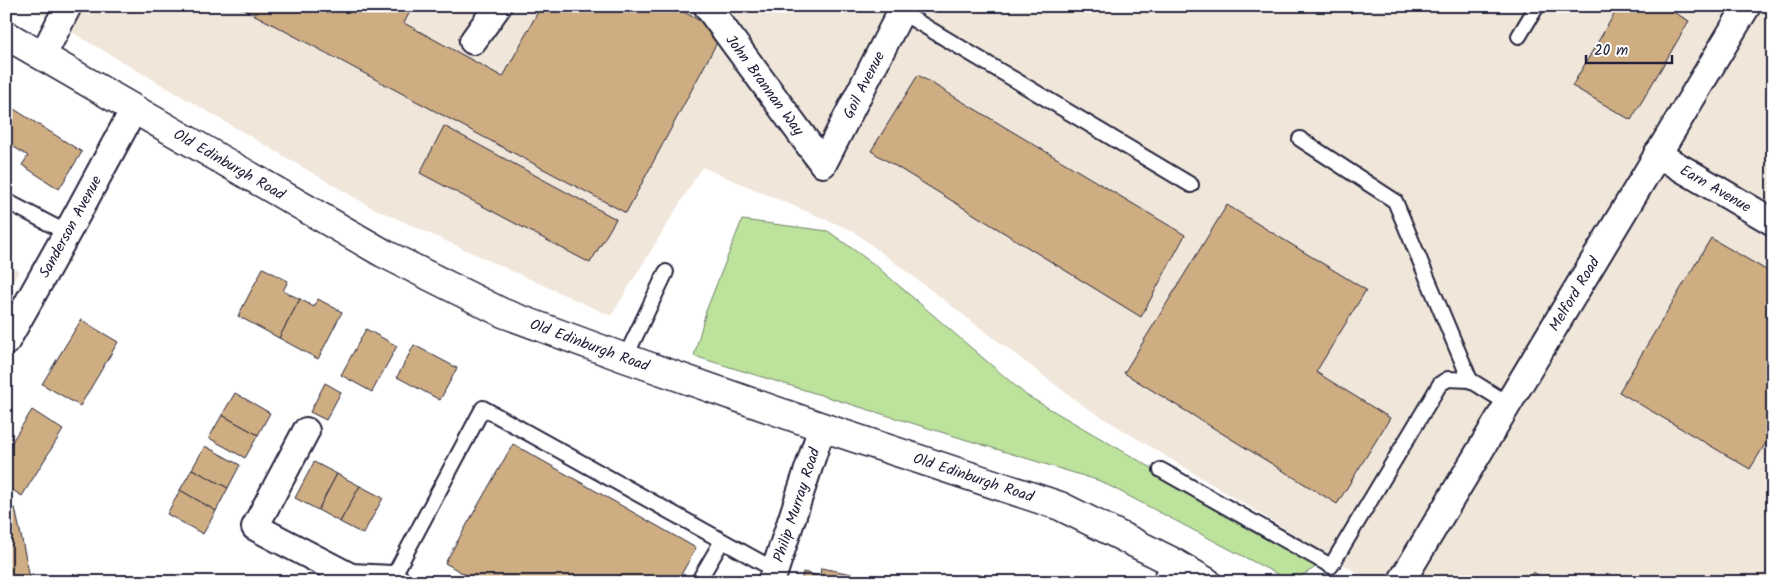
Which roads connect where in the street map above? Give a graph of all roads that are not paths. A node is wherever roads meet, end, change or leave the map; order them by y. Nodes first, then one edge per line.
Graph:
1 (68, 6) edge
2 (498, 6) edge
3 (707, 6) edge
4 (1537, 6) edge
5 (1747, 6) edge
6 (902, 9) edge
7 (6, 35) edge
8 (1519, 36) dead end
9 (473, 41) dead end
10 (43, 55) junction
11 (134, 109) junction
12 (1300, 139) dead end
13 (1657, 154) junction
14 (823, 164) joint
15 (1191, 185) dead end
16 (10, 203) dead end
17 (1773, 222) edge
18 (68, 233) junction
19 (666, 272) dead end
20 (6, 342) edge
21 (625, 358) junction
22 (1470, 380) junction
23 (1507, 403) junction
24 (822, 427) junction
25 (306, 431) dead end
26 (1161, 470) dead end
27 (722, 541) junction
28 (1165, 571) edge
29 (773, 576) edge
30 (395, 580) edge
31 (698, 582) edge
32 (1207, 582) edge
33 (1401, 582) edge

1 - 10 street
2 - 9 street
3 - 14 street, John Brannan Way
4 - 8 lane
5 - 13 street, Melford Road
6 - 14 street, Goil Avenue
6 - 15 lane
7 - 10 main road, Old Edinburgh Road
10 - 11 main road, Old Edinburgh Road
11 - 18 street, Sanderson Avenue
11 - 21 main road, Old Edinburgh Road
12 - 22 lane
13 - 17 street, Earn Avenue
13 - 23 street, Melford Road
16 - 18 lane
18 - 20 street, Sanderson Avenue
19 - 21 lane
21 - 24 main road, Old Edinburgh Road
22 - 23 lane
22 - 26 lane
23 - 33 street, Melford Road
24 - 28 main road, Old Edinburgh Road
24 - 29 street, Philip Murray Road
25 - 30 street
27 - 29 lane
27 - 30 lane
27 - 31 lane
28 - 32 main road, Old Edinburgh Road

